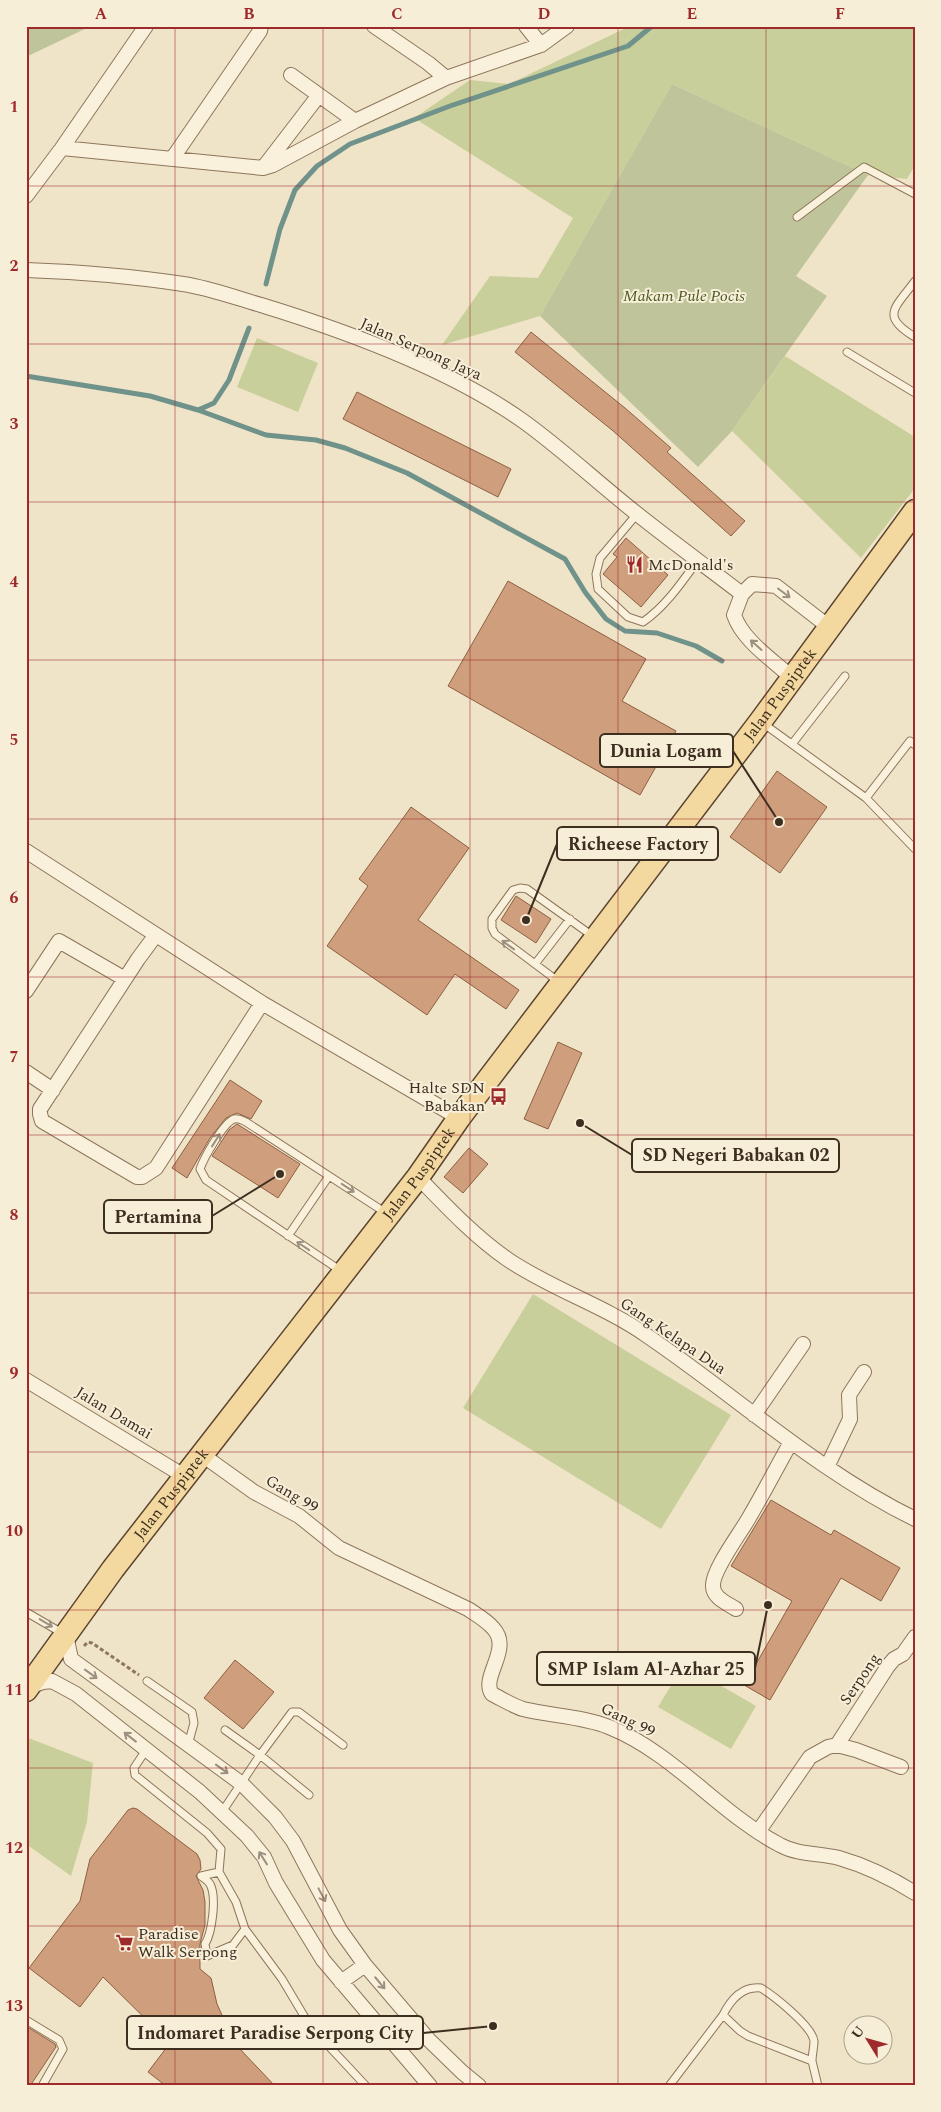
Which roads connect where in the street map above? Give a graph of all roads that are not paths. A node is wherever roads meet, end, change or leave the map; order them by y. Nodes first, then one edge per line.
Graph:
1 (146, 26) edge
2 (261, 26) edge
3 (374, 26) edge
4 (526, 26) edge
5 (567, 26) edge
6 (541, 46) junction
7 (291, 75) dead end
8 (446, 78) junction
9 (319, 95) junction
10 (356, 121) junction
11 (62, 148) junction
12 (172, 159) junction
13 (263, 168) junction
14 (915, 194) edge
15 (26, 196) edge
16 (797, 217) dead end
17 (26, 270) edge
18 (915, 281) edge
19 (915, 337) edge
20 (847, 352) dead end
21 (915, 393) edge
22 (915, 511) edge
23 (637, 514) junction
24 (698, 560) junction
25 (742, 594) junction
26 (829, 627) junction
27 (845, 676) dead end
28 (792, 678) junction
29 (760, 722) junction
30 (792, 744) junction
31 (915, 745) edge
32 (866, 798) junction
33 (915, 849) edge
34 (26, 851) edge
35 (570, 919) junction
36 (155, 936) junction
37 (596, 938) junction
38 (534, 964) junction
39 (125, 979) junction
40 (562, 984) junction
41 (26, 991) edge
42 (262, 1003) junction
43 (26, 1072) edge
44 (53, 1090) junction
45 (459, 1118) junction
46 (329, 1176) junction
47 (418, 1177) junction
48 (389, 1214) junction
49 (288, 1236) junction
50 (344, 1273) junction
51 (803, 1344) dead end
52 (864, 1372) dead end
53 (26, 1380) edge
54 (754, 1415) junction
55 (791, 1442) junction
56 (201, 1454) junction
57 (827, 1467) junction
58 (184, 1476) junction
59 (915, 1519) edge
60 (736, 1609) dead end
61 (26, 1612) edge
62 (66, 1635) junction
63 (915, 1637) edge
64 (31, 1681) edge
65 (148, 1681) road end
66 (225, 1730) dead end
67 (188, 1744) junction
68 (343, 1745) dead end
69 (837, 1745) junction
70 (146, 1750) junction
71 (260, 1755) junction
72 (901, 1767) dead end
73 (242, 1784) junction
74 (309, 1796) dead end
75 (222, 1812) junction
76 (758, 1832) junction
77 (219, 1872) junction
78 (915, 1893) edge
79 (245, 1930) junction
80 (365, 1964) junction
81 (341, 1982) junction
82 (723, 2015) junction
83 (26, 2020) edge
84 (812, 2061) junction
85 (42, 2086) edge
86 (366, 2086) edge
87 (430, 2086) edge
88 (480, 2086) edge
89 (669, 2086) edge
90 (818, 2086) edge

1 - 11 street
2 - 12 street
3 - 8 street
4 - 6 street
5 - 6 street
6 - 8 street
7 - 9 street
8 - 10 street
9 - 10 street
9 - 13 street
10 - 13 street
11 - 12 street
11 - 15 street
12 - 13 street
14 - 16 lane
17 - 23 street, Jalan Serpong Jaya
18 - 19 lane
20 - 21 lane
22 - 26 main road, Jalan Puspiptek
23 - 24 street, Jalan Serpong Jaya
23 - 24 lane
24 - 25 street, Jalan Serpong Jaya
25 -> 26 street
28 -> 25 street
26 - 28 main road, Jalan Puspiptek
27 - 30 lane
28 - 29 main road, Jalan Puspiptek
29 - 30 lane
29 - 37 main road, Jalan Puspiptek
30 - 32 lane
31 - 32 lane
32 - 33 lane
34 - 36 street
35 - 37 lane
35 - 38 lane
38 -> 35 lane
36 - 39 street
36 - 42 street
37 - 40 main road, Jalan Puspiptek
38 - 40 lane
39 - 41 street
39 - 44 street
40 - 45 main road, Jalan Puspiptek
42 - 44 street
42 - 45 street
43 - 44 street
45 - 47 main road, Jalan Puspiptek
46 -> 48 lane
46 - 49 lane
49 -> 46 lane
47 - 48 main road, Jalan Puspiptek
47 - 54 street, Gang Kelapa Dua
48 - 50 main road, Jalan Puspiptek
50 -> 49 lane
50 - 56 main road, Jalan Puspiptek
51 - 54 street
52 - 57 street
53 - 58 street, Jalan Damai
54 - 55 street, Gang Kelapa Dua
55 - 57 street, Gang Kelapa Dua
55 - 60 street
56 - 58 main road, Jalan Puspiptek
56 - 76 street, Gang 99
57 - 59 street, Gang Kelapa Dua
58 - 62 main road, Jalan Puspiptek
61 -> 62 lane
62 - 64 main road, Jalan Puspiptek
62 -> 67 street
63 - 69 street, Serpong
70 -> 64 street
65 - 67 lane
66 - 71 lane
67 -> 73 street
68 - 71 lane
69 - 72 street
69 - 76 street
70 - 75 street
70 - 77 lane
71 - 73 lane
71 - 74 lane
73 - 75 lane
73 -> 80 street
81 -> 75 street
76 - 78 street, Gang 99
77 - 79 lane
77 - 79 lane
79 - 86 lane
80 - 81 street
80 -> 88 street
81 - 87 street
82 - 84 lane
82 - 84 lane
82 - 89 lane
83 - 85 lane
84 - 90 lane

